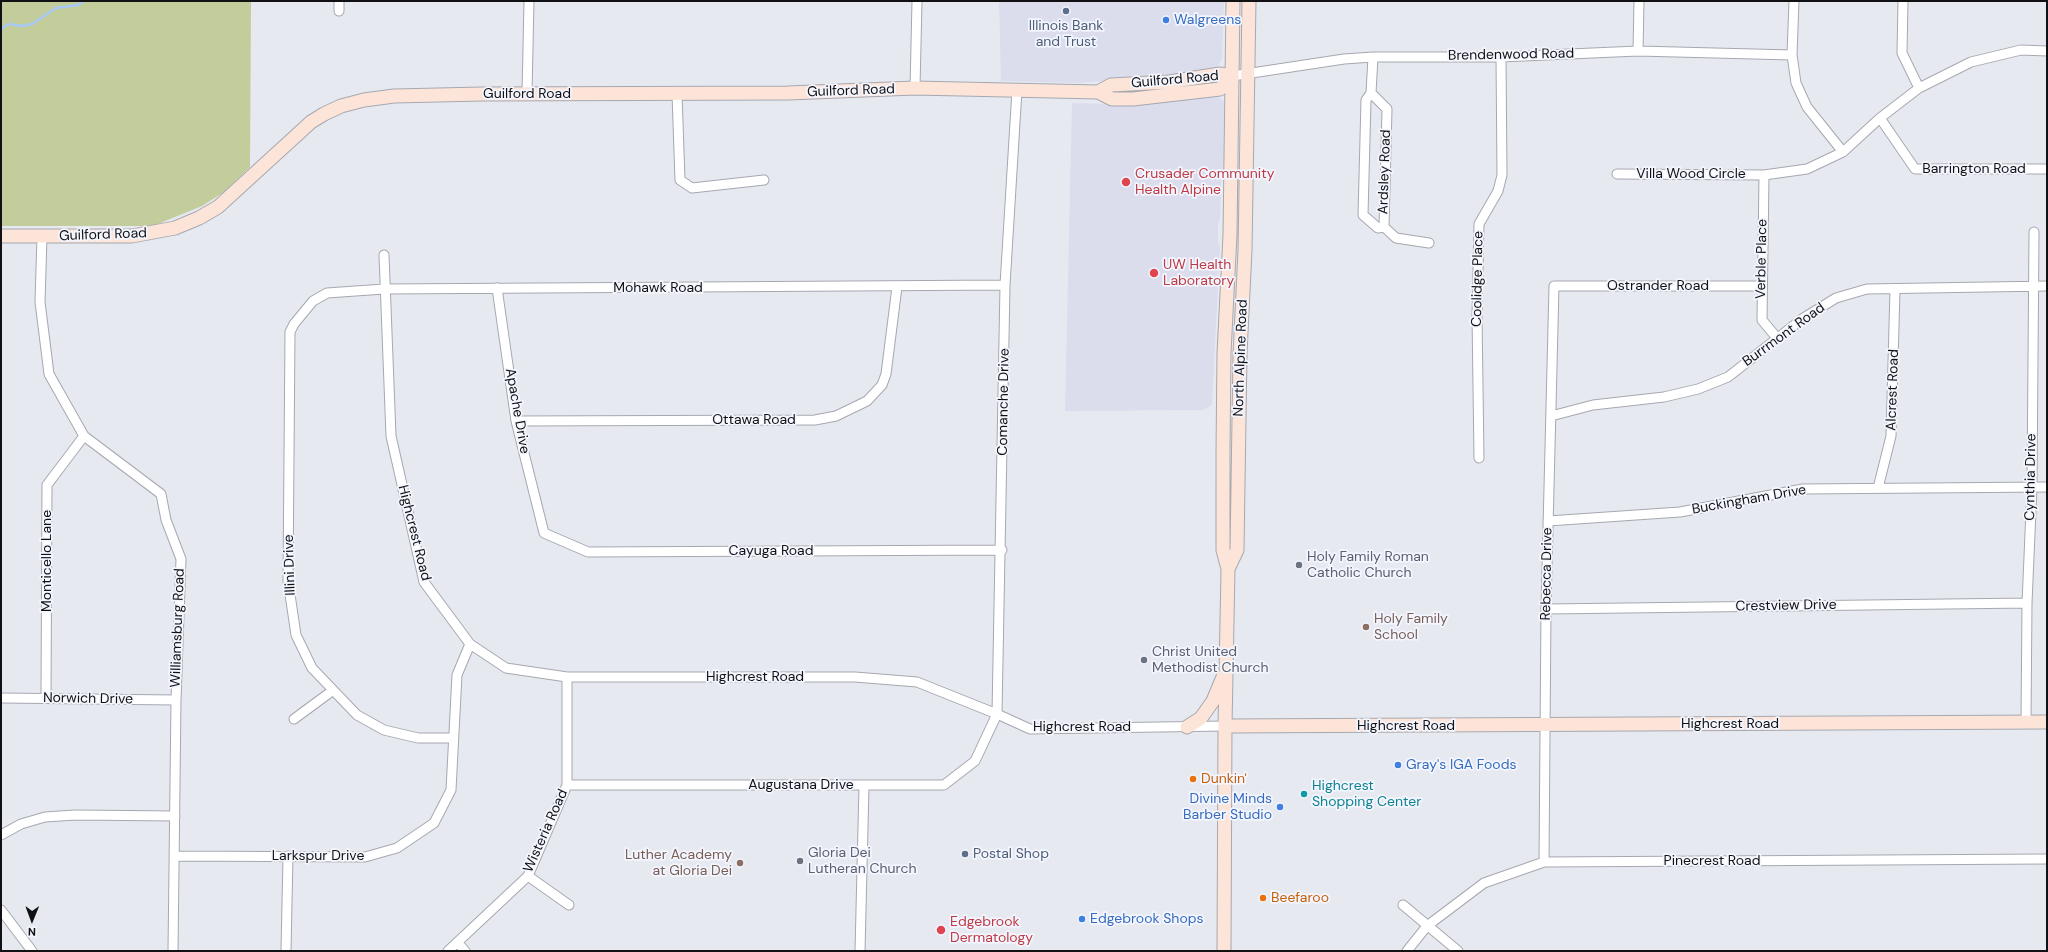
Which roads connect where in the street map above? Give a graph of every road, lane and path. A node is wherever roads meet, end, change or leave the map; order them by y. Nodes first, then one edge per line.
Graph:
1 (339, 1) edge
2 (529, 1) edge
3 (917, 1) edge
4 (1234, 1) edge
5 (1249, 1) edge
6 (1639, 1) edge
7 (1794, 1) edge
8 (1903, 1) edge
9 (339, 11) dead end
10 (1638, 51) junction
11 (2047, 51) edge
12 (1792, 55) junction
13 (1372, 57) junction
14 (1501, 57) junction
15 (1248, 74) junction
16 (1232, 76) junction
17 (915, 88) junction
18 (1919, 88) junction
19 (1017, 90) junction
20 (1371, 93) junction
21 (527, 94) junction
22 (677, 94) junction
23 (1880, 118) junction
24 (1843, 152) junction
25 (2047, 169) edge
26 (1617, 174) dead end
27 (1764, 175) junction
28 (764, 180) dead end
29 (1384, 227) junction
30 (2034, 232) dead end
31 (1, 236) edge
32 (42, 237) junction
33 (1429, 243) dead end
34 (384, 255) dead end
35 (1005, 285) junction
36 (1554, 286) joint
37 (1762, 286) junction
38 (2033, 286) junction
39 (2047, 286) edge
40 (896, 287) junction
41 (497, 288) junction
42 (384, 289) junction
43 (1895, 289) junction
44 (313, 301) joint
45 (1777, 338) junction
46 (1551, 416) junction
47 (516, 421) junction
48 (84, 436) junction
49 (1479, 458) dead end
50 (2032, 487) junction
51 (2047, 487) edge
52 (1878, 488) junction
53 (1548, 521) junction
54 (544, 533) joint
55 (1002, 550) junction
56 (1228, 569) junction
57 (2027, 603) junction
58 (1546, 609) junction
59 (470, 644) junction
60 (1226, 670) junction
61 (567, 677) junction
62 (332, 691) junction
63 (1, 698) edge
64 (46, 698) junction
65 (176, 700) junction
66 (997, 714) junction
67 (294, 719) dead end
68 (2026, 722) junction
69 (2047, 722) edge
70 (1545, 725) junction
71 (1225, 726) junction
72 (1187, 727) junction
73 (452, 738) junction
74 (567, 785) junction
75 (864, 786) junction
76 (175, 816) junction
77 (1, 835) edge
78 (175, 856) junction
79 (288, 856) junction
80 (2047, 859) edge
81 (1544, 862) junction
82 (528, 876) junction
83 (569, 904) dead end
84 (1403, 905) dead end
85 (1, 910) edge
86 (1427, 926) junction
87 (458, 943) junction
88 (32, 951) edge
89 (173, 951) edge
90 (286, 951) edge
91 (448, 951) edge
92 (465, 951) edge
93 (860, 951) edge
94 (1224, 951) edge
95 (1407, 951) edge
96 (1458, 951) edge

1 - 9 street
2 - 21 street
3 - 17 street
4 - 16 street, North Alpine Road
5 - 15 street, North Alpine Road
6 - 10 street
7 - 12 street
8 - 18 street
10 - 12 street, Brendenwood Road
10 - 14 street, Brendenwood Road
11 - 18 street
12 - 24 street
13 - 14 street, Brendenwood Road
13 - 15 street, Brendenwood Road
13 - 20 street, Ardsley Road
14 - 49 street, Coolidge Place
15 - 16 street, Brendenwood Road
15 - 56 street, North Alpine Road
16 - 19 street, Guilford Road
16 - 56 street, North Alpine Road
17 - 19 street, Guilford Road
17 - 22 street, Guilford Road
18 - 23 street
19 - 35 street, Comanche Drive
20 - 29 street, Ardsley Road
20 - 29 street, Ardsley Road
21 - 22 street, Guilford Road
21 - 32 street, Guilford Road
22 - 28 street
23 - 24 street
23 - 25 street, Barrington Road
24 - 27 street
26 - 27 street, Villa Wood Circle
27 - 37 street, Verble Place
29 - 33 street
30 - 38 street, Cynthia Drive
31 - 32 street, Guilford Road
32 - 48 street, Williamsburg Road
34 - 42 street, Highcrest Road
35 - 40 street, Mohawk Road
35 - 55 street, Comanche Drive
36 - 37 street, Ostrander Road
36 - 46 street, Rebecca Drive
37 - 45 street, Verble Place
38 - 39 street, Burrmont Road
38 - 43 street, Burrmont Road
38 - 50 street, Cynthia Drive
40 - 41 street, Mohawk Road
40 - 47 street, Ottawa Road
41 - 42 street, Mohawk Road
41 - 47 street, Apache Drive
42 - 44 street, Mohawk Road
42 - 59 street, Highcrest Road
43 - 45 street, Burrmont Road
43 - 52 street, Alcrest Road
44 - 62 street, Illini Drive
45 - 46 street, Burrmont Road
46 - 53 street, Rebecca Drive
47 - 54 street, Apache Drive
48 - 64 street, Monticello Lane
48 - 65 street, Williamsburg Road
50 - 51 street, Buckingham Drive
50 - 52 street, Buckingham Drive
50 - 57 street, Cynthia Drive
52 - 53 street, Buckingham Drive
53 - 58 street, Rebecca Drive
54 - 55 street, Cayuga Road
55 - 66 street, Comanche Drive
56 - 60 street, North Alpine Road
57 - 58 street, Crestview Drive
57 - 68 street, Cynthia Drive
58 - 70 street, Rebecca Drive
59 - 61 street, Highcrest Road
59 - 73 street, Larkspur Drive
60 - 71 street, North Alpine Road
60 - 72 street
61 - 66 street, Highcrest Road
61 - 74 street, Wisteria Road
62 - 67 street
62 - 73 street, Illini Drive
63 - 64 street, Norwich Drive
64 - 65 street, Norwich Drive
65 - 76 street, Williamsburg Road
66 - 72 street, Highcrest Road
66 - 75 street, Augustana Drive
68 - 69 street, Highcrest Road
68 - 70 street, Highcrest Road
70 - 71 street, Highcrest Road
70 - 81 street, Rebecca Drive
71 - 72 street, Highcrest Road
71 - 94 street, North Alpine Road
73 - 79 street, Larkspur Drive
74 - 75 street, Augustana Drive
74 - 82 street, Wisteria Road
75 - 93 street
76 - 77 street
76 - 78 street, Williamsburg Road
78 - 79 street, Larkspur Drive
78 - 89 street, Williamsburg Road
79 - 90 street
80 - 81 street, Pinecrest Road
81 - 86 street, Pinecrest Road
82 - 83 street
82 - 87 street, Wisteria Road
84 - 86 street
85 - 88 street
86 - 95 street, Pinecrest Road
86 - 96 street
87 - 91 street, Wisteria Road
87 - 92 street

